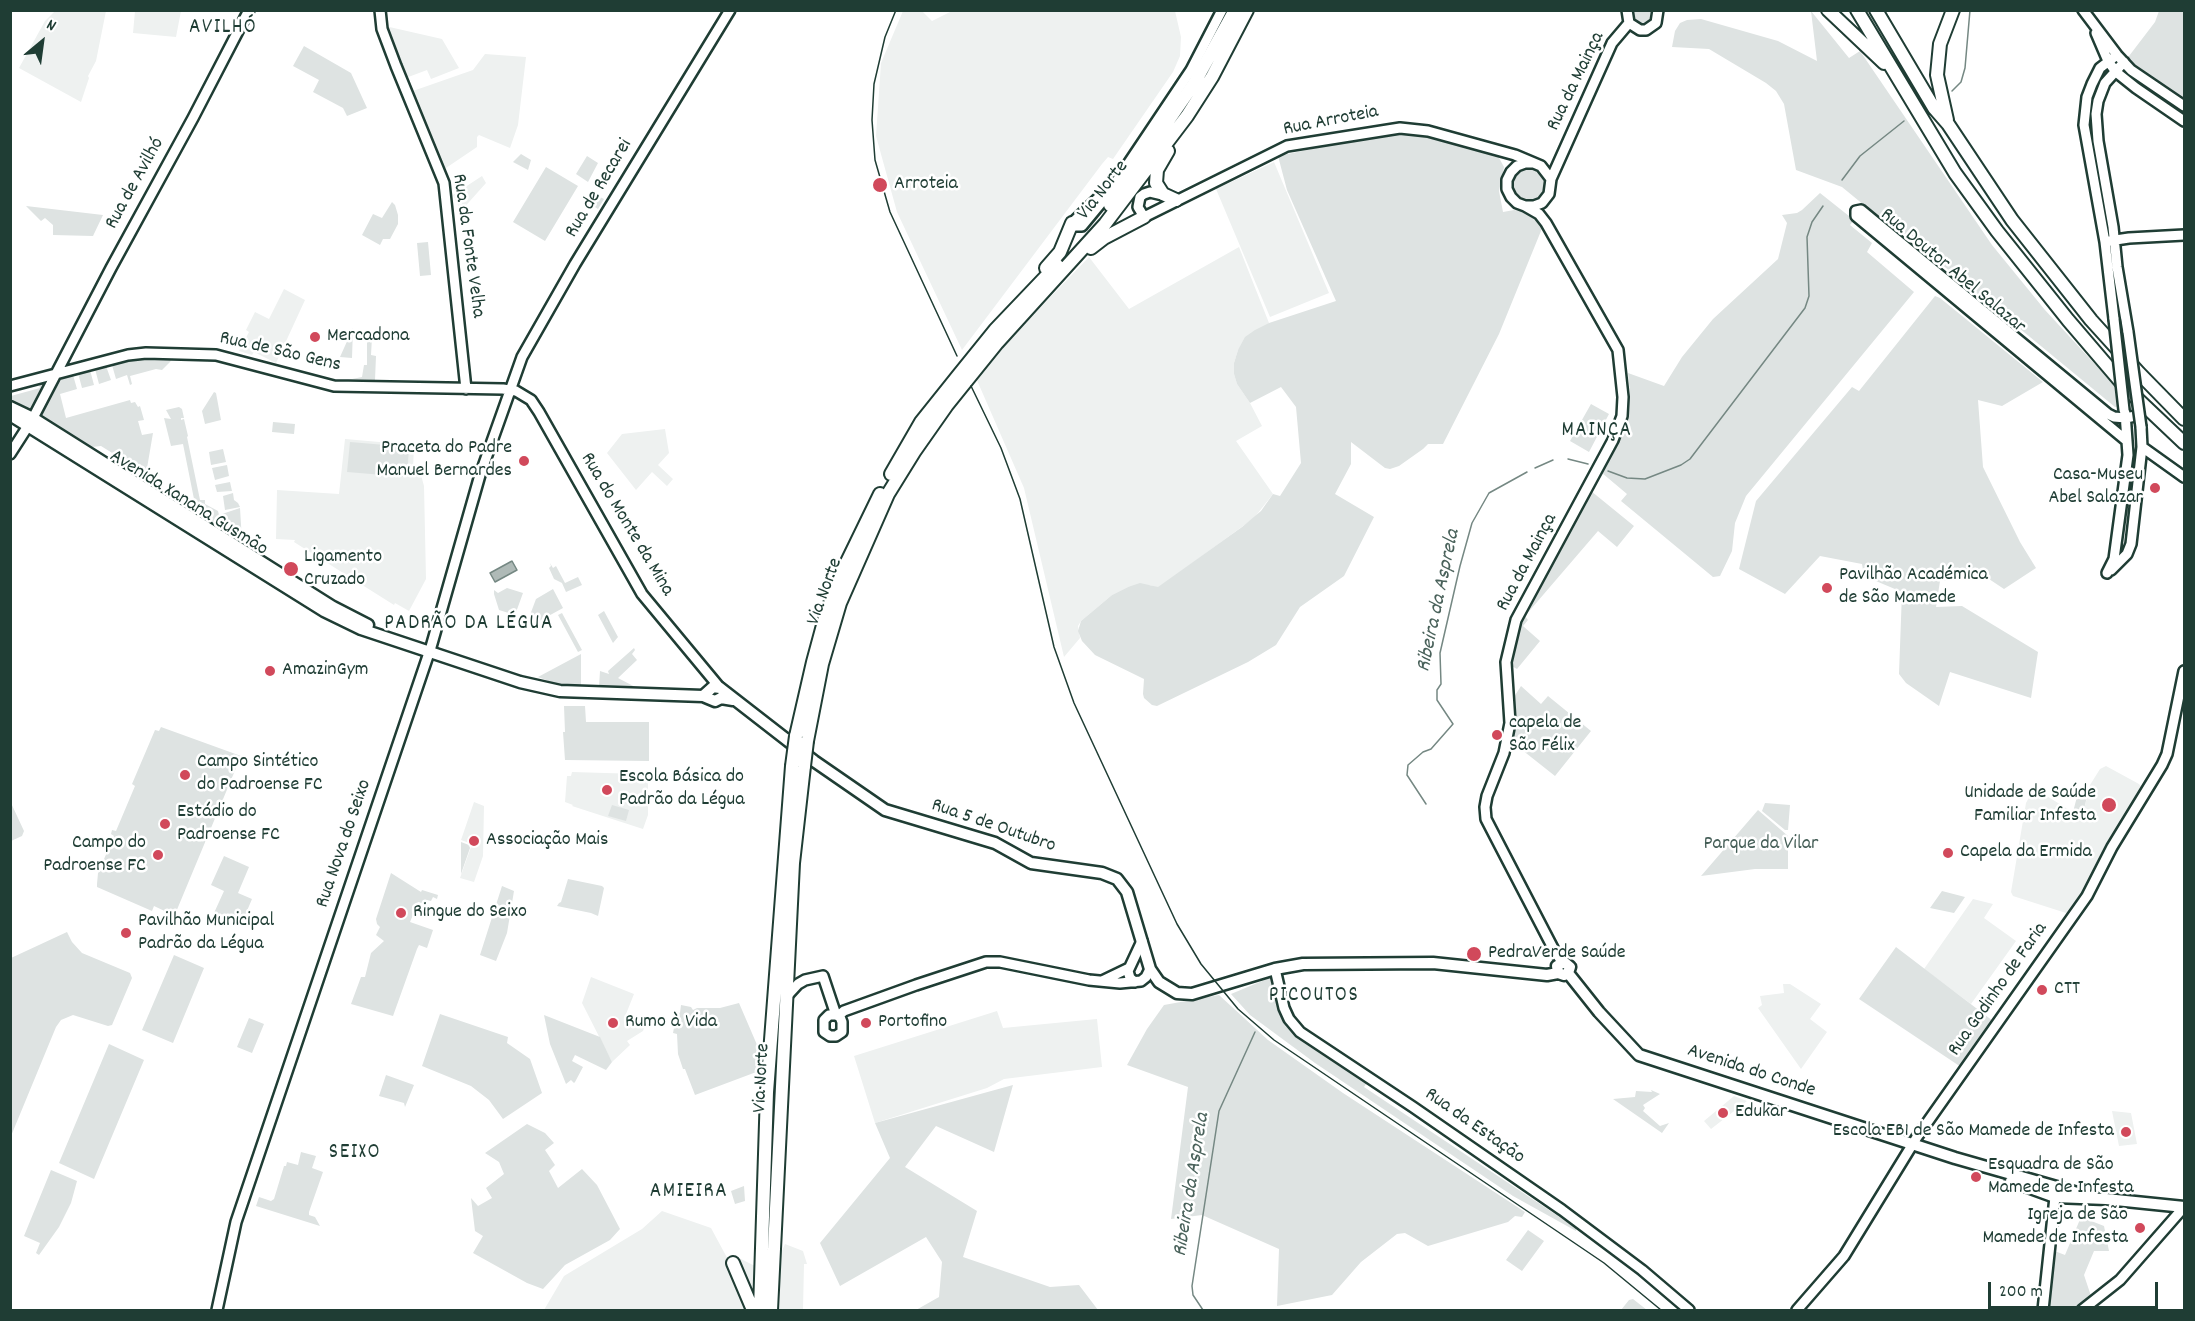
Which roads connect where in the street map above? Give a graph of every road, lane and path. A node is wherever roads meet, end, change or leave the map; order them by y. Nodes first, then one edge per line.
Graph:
1 (249, 10) edge
2 (380, 10) edge
3 (730, 10) edge
4 (1222, 10) edge
5 (1235, 10) edge
6 (1248, 10) edge
7 (1627, 10) edge
8 (1658, 10) edge
9 (1828, 10) edge
10 (1857, 10) edge
11 (1876, 10) edge
12 (1953, 10) edge
13 (2083, 10) edge
14 (1629, 23) junction
15 (2092, 23) junction
16 (2121, 59) junction
17 (2108, 61) junction
18 (2116, 72) junction
19 (1895, 73) junction
20 (2184, 106) edge
21 (1187, 116) junction
22 (2184, 121) edge
23 (1948, 124) junction
24 (1500, 151) junction
25 (2101, 154) junction
26 (2089, 157) junction
27 (1561, 158) junction
28 (1537, 164) junction
29 (1511, 172) junction
30 (1551, 179) junction
31 (1548, 196) junction
32 (1172, 198) junction
33 (1525, 206) junction
34 (1144, 216) junction
35 (1072, 223) joint
36 (1546, 223) junction
37 (2184, 235) edge
38 (2115, 240) junction
39 (2105, 242) junction
40 (1040, 296) junction
41 (1022, 302) junction
42 (56, 375) junction
43 (10, 386) edge
44 (466, 389) junction
45 (510, 390) junction
46 (10, 406) edge
47 (10, 415) edge
48 (2130, 415) junction
49 (2184, 419) edge
50 (31, 422) junction
51 (2127, 441) junction
52 (2184, 443) edge
53 (2142, 447) junction
54 (10, 454) edge
55 (2184, 477) edge
56 (2125, 478) junction
57 (2138, 480) junction
58 (430, 649) junction
59 (2184, 671) edge
60 (532, 684) joint
61 (714, 692) junction
62 (2174, 717) junction
63 (2184, 719) edge
64 (802, 738) junction
65 (798, 766) junction
66 (1142, 941) junction
67 (1130, 967) junction
68 (1149, 967) junction
69 (787, 968) junction
70 (1275, 969) junction
71 (1562, 969) junction
72 (805, 980) junction
73 (1102, 981) junction
74 (1136, 982) junction
75 (1163, 985) junction
76 (786, 997) junction
77 (1914, 1143) junction
78 (1955, 1158) junction
79 (2055, 1197) junction
80 (2095, 1198) junction
81 (2172, 1206) junction
82 (2184, 1207) edge
83 (2168, 1225) junction
84 (733, 1263) dead end
85 (1677, 1300) junction
86 (1798, 1309) edge
87 (217, 1311) edge
88 (753, 1311) edge
89 (760, 1311) edge
90 (771, 1311) edge
91 (1685, 1311) edge
92 (1689, 1311) edge
93 (2043, 1311) edge
94 (2082, 1311) edge

1 - 42 street, Rua de Avilhó
2 - 44 street, Rua da Fonte Velha
3 - 45 street, Rua de Recarei
4 - 35 street
5 - 41 highway, Via Norte
6 - 21 highway, Via Norte
7 - 14 street
8 - 14 street
9 - 19 highway
10 - 19 highway
11 - 23 highway
12 - 23 highway
13 - 15 street
14 - 27 street, Rua da Mainça
15 - 16 street
15 - 17 street
16 - 17 street
16 - 18 street
16 - 20 street
17 - 18 street
17 - 26 street
18 - 22 street
18 - 25 street
19 - 52 highway
21 - 32 highway
21 - 40 highway, Via Norte
23 - 49 highway
24 - 28 street, Rua Arroteia
24 - 29 street
24 - 32 street, Rua Arroteia
25 - 26 street
25 - 38 street
26 - 39 street
27 - 28 street, Rua da Mainça
27 - 30 street, Rua da Mainça
28 - 29 street
28 - 30 street
29 - 33 street
30 - 31 street
31 - 33 street
31 - 36 street
32 - 34 street, Rua Arroteia
32 - 34 street
33 - 36 street, Rua da Mainça
34 - 40 highway
35 - 41 highway
36 - 71 street, Rua da Mainça
37 - 38 street
38 - 39 street
38 - 48 street, bridge
39 - 48 street, bridge
40 - 64 highway, Via Norte
41 - 64 highway, Via Norte
42 - 43 street, Rua de São Gens
42 - 44 street, Rua de São Gens
42 - 50 street, Rua de Avilhó
44 - 45 street, Rua de São Gens
45 - 58 street, Rua Nova do Seixo
45 - 61 street, Rua do Monte da Mina
46 - 50 main road, Avenida Xanana Gusmão
47 - 50 main road, Avenida Xanana Gusmão
48 - 51 street
48 - 51 street, Rua Doutor Abel Salazar
48 - 53 street, bridge
50 - 54 street, Rua de Avilhó
50 - 58 main road, Avenida Xanana Gusmão
51 - 56 street
53 - 55 street
53 - 57 street
56 - 57 street
56 - 57 street
58 - 60 main road, Avenida Xanana Gusmão
58 - 87 street, Rua Nova do Seixo
59 - 62 street, Rua Godinho de Faria
60 - 61 main road, Rua 5 de Outubro
61 - 66 main road, Rua 5 de Outubro
62 - 63 street
62 - 77 street, Rua Godinho de Faria
64 - 65 highway, Via Norte, bridge
65 - 69 highway, Via Norte
65 - 89 highway, Via Norte
66 - 67 street
66 - 68 main road, Rua 5 de Outubro
67 - 68 street
67 - 73 street
67 - 74 street
68 - 74 street
68 - 75 main road, Rua 5 de Outubro
69 - 72 street
69 - 76 highway, Via Norte
70 - 71 main road
70 - 75 main road
70 - 85 street, Rua da Estação
71 - 77 main road, Avenida do Conde
72 - 73 street
72 - 76 street
73 - 74 street
74 - 75 street
76 - 90 highway, Via Norte
77 - 78 main road, Avenida do Conde
77 - 86 street, Rua Godinho de Faria
78 - 79 main road, Avenida do Conde
78 - 80 main road, Avenida do Conde
79 - 80 main road, Avenida do Conde
79 - 93 street
80 - 81 main road, Avenida do Conde
81 - 82 main road, Avenida do Conde
81 - 83 street
82 - 83 street
83 - 94 street
84 - 88 highway
85 - 91 street, Rua da Estação
85 - 92 street, Rua da Estação

